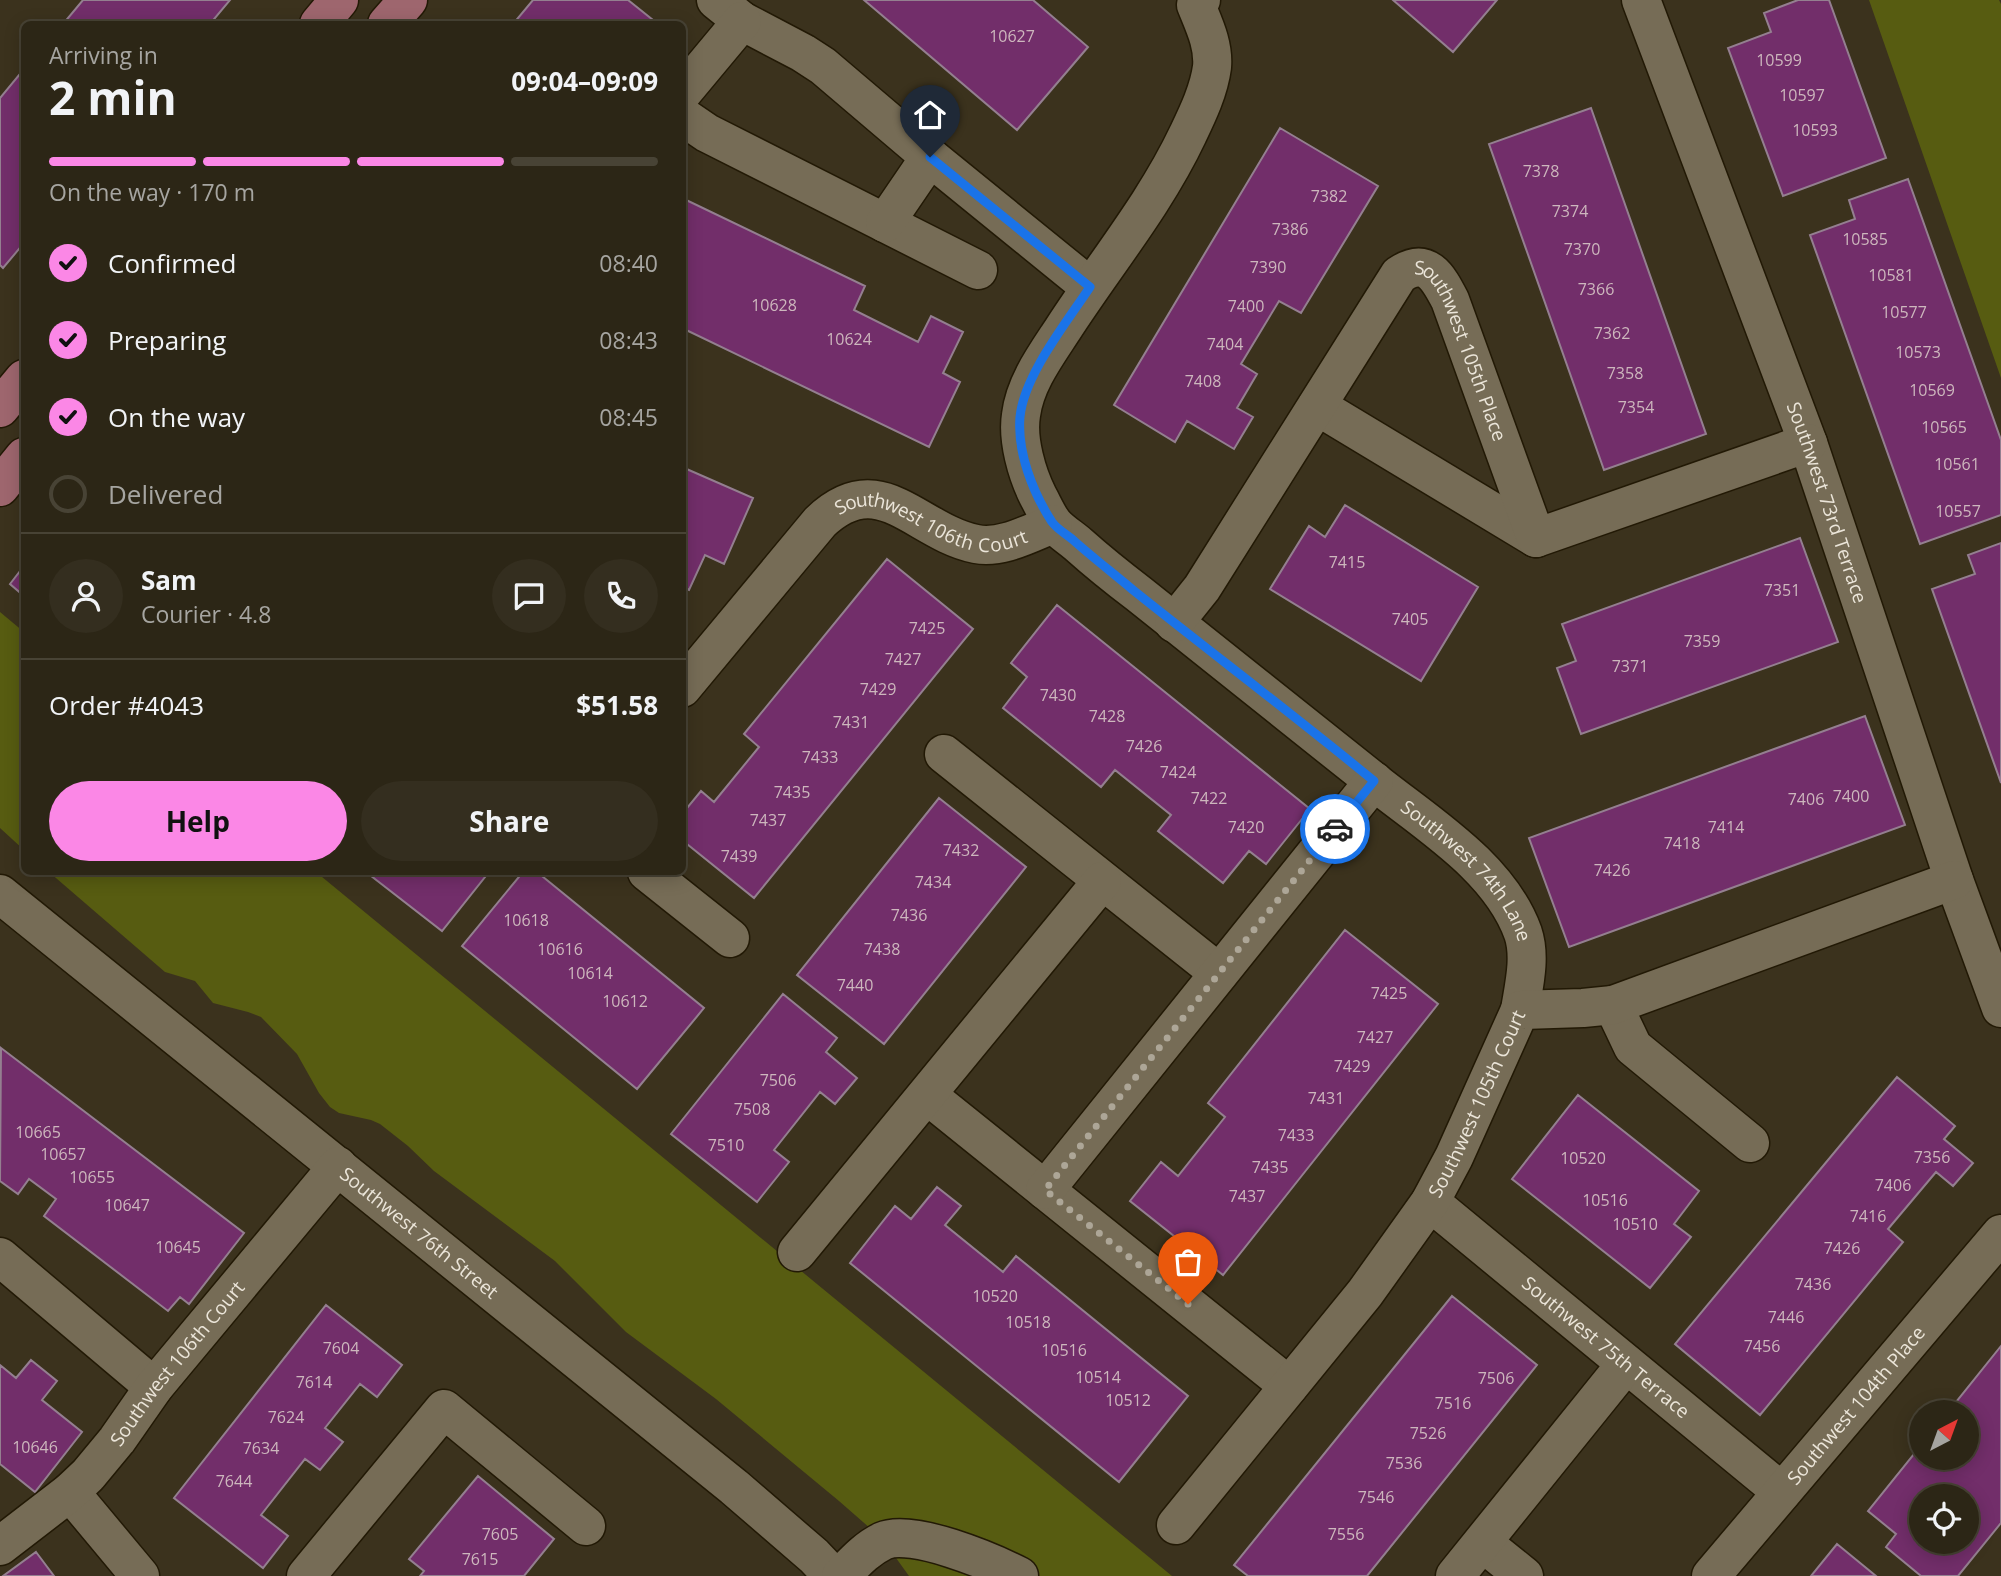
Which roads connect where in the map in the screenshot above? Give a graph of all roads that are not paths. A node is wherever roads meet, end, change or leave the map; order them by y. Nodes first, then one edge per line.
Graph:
1 (339, 0) edge
2 (408, 0) edge
3 (1641, 0) edge
4 (1196, 2) edge
5 (729, 10) edge
6 (322, 21) edge
7 (390, 21) edge
8 (686, 86) edge
9 (686, 119) edge
10 (930, 157) junction
11 (885, 223) junction
12 (978, 270) dead end
13 (1090, 287) junction
14 (21, 383) edge
15 (1317, 406) junction
16 (0, 408) edge
17 (1808, 443) junction
18 (21, 461) edge
19 (0, 486) edge
20 (1053, 524) junction
21 (1536, 538) junction
22 (1174, 623) junction
23 (686, 680) edge
24 (944, 754) dead end
25 (1374, 781) junction
26 (651, 875) edge
27 (1954, 880) junction
28 (1102, 881) junction
29 (0, 894) edge
30 (730, 938) dead end
31 (1219, 973) junction
32 (1614, 1005) junction
33 (2001, 1008) edge
34 (1520, 1010) junction
35 (927, 1095) junction
36 (1750, 1143) dead end
37 (338, 1166) junction
38 (1045, 1190) junction
39 (1430, 1202) junction
40 (2001, 1234) edge
41 (797, 1252) dead end
42 (0, 1257) edge
43 (1626, 1364) junction
44 (1289, 1386) junction
45 (155, 1387) junction
46 (70, 1492) junction
47 (1782, 1492) junction
48 (1176, 1525) dead end
49 (586, 1526) dead end
50 (1483, 1543) junction
51 (0, 1546) edge
52 (140, 1576) edge
53 (306, 1576) edge
54 (833, 1576) edge
55 (841, 1576) edge
56 (1019, 1576) edge
57 (1455, 1576) edge
58 (1524, 1576) edge
59 (1711, 1576) edge

1 - 6 main road
2 - 7 main road
3 - 17 street, Southwest 73rd Terrace
4 - 13 street, Southwest 106th Court
5 - 8 street
5 - 10 street
9 - 11 street
10 - 11 street
10 - 13 street
11 - 12 street
13 - 20 street, Southwest 106th Court
14 - 16 main road
15 - 21 street
15 - 21 street, Southwest 105th Place
15 - 22 street, Southwest 105th Place
17 - 21 street
17 - 27 street, Southwest 73rd Terrace
18 - 19 main road
20 - 22 street, Southwest 74th Lane
20 - 23 street, Southwest 106th Court
22 - 25 street, Southwest 74th Lane
24 - 28 street
25 - 31 street
25 - 34 street, Southwest 74th Lane
26 - 30 street
27 - 32 street, Southwest 105th Court
27 - 33 street, Southwest 73rd Terrace
28 - 31 street
28 - 35 street
29 - 37 street, Southwest 76th Street
31 - 38 street
32 - 34 street, Southwest 105th Court
32 - 36 street
34 - 39 street, Southwest 105th Court
35 - 38 street
35 - 41 street
37 - 45 street, Southwest 106th Court
37 - 54 street, Southwest 76th Street
38 - 44 street
39 - 43 street, Southwest 75th Terrace
39 - 44 street, Southwest 105th Court
40 - 47 street, Southwest 104th Place
42 - 45 street
43 - 47 street, Southwest 75th Terrace
43 - 50 street
44 - 48 street, Southwest 105th Court
45 - 46 street, Southwest 106th Court
46 - 51 street, Southwest 106th Court
46 - 52 street
47 - 59 street, Southwest 104th Place
49 - 53 street
50 - 57 street
50 - 58 street
55 - 56 street

